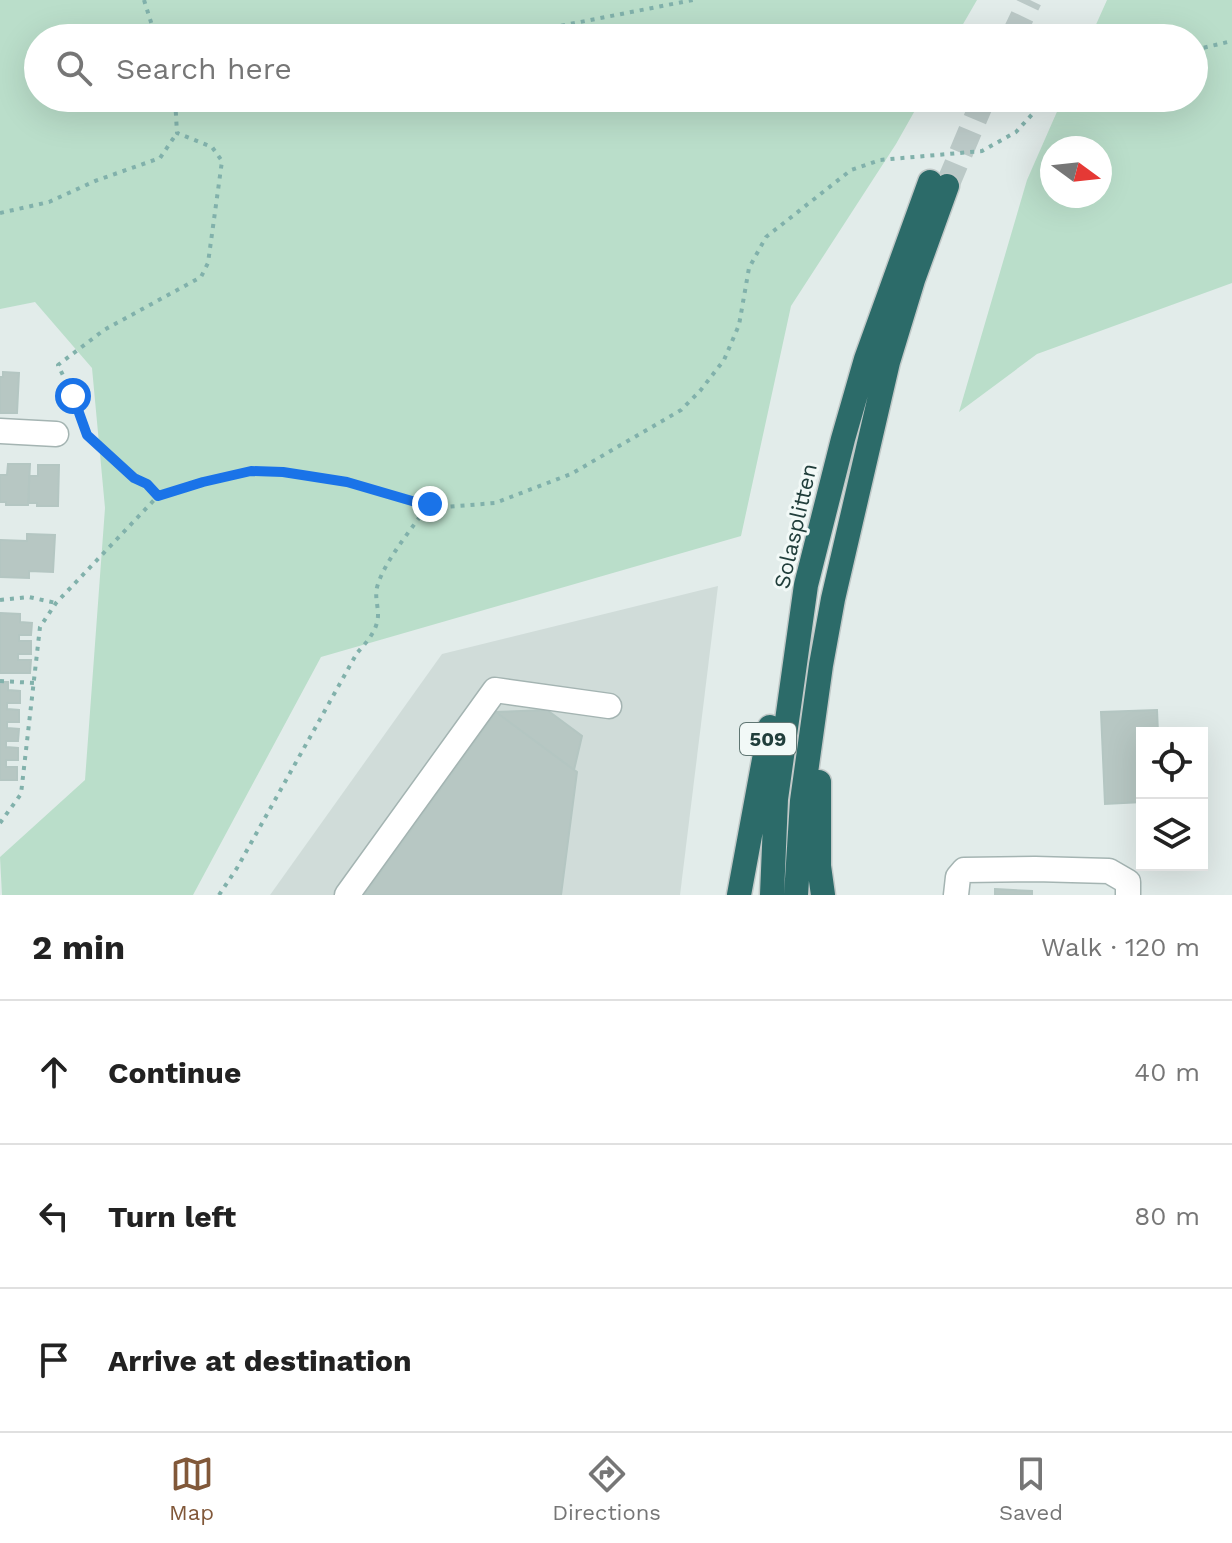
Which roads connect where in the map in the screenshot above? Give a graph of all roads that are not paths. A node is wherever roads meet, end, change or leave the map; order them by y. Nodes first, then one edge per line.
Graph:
1 (0, 431) edge
2 (56, 434) dead end
3 (806, 585) junction
4 (833, 599) junction
5 (609, 706) dead end
6 (347, 895) edge
7 (739, 895) edge
8 (772, 895) edge
9 (796, 895) edge
10 (823, 895) edge
11 (956, 895) edge
12 (1128, 895) edge

1 - 2 street
3 - 4 highway, Solasplitten / 509
3 - 7 highway, 509
3 - 8 highway, Solasplitten / 509
4 - 9 highway, Solasplitten / 509
4 - 10 highway, 509
5 - 6 street
11 - 12 street

